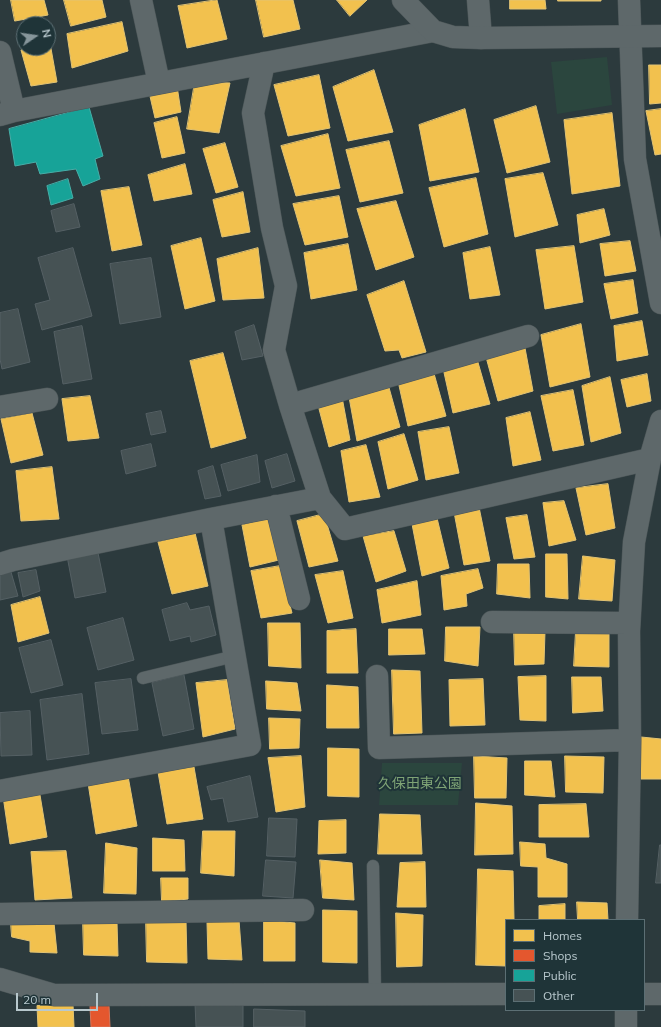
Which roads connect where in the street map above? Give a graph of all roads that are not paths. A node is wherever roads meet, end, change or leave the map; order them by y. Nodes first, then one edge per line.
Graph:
1 (141, 0) edge
2 (403, 0) edge
3 (478, 0) edge
4 (629, 0) edge
5 (433, 31) junction
6 (629, 36) junction
7 (661, 36) edge
8 (481, 38) junction
9 (0, 52) edge
10 (264, 63) junction
11 (159, 83) junction
12 (7, 113) edge
13 (660, 295) edge
14 (528, 336) dead end
15 (47, 399) dead end
16 (290, 405) junction
17 (0, 407) edge
18 (661, 421) edge
19 (650, 459) junction
20 (320, 498) junction
21 (276, 506) junction
22 (211, 519) junction
23 (0, 564) edge
24 (299, 599) dead end
25 (492, 622) dead end
26 (629, 623) junction
27 (235, 656) junction
28 (377, 676) dead end
29 (143, 678) dead end
30 (630, 740) junction
31 (0, 791) edge
32 (373, 866) dead end
33 (303, 910) dead end
34 (0, 914) edge
35 (627, 919) edge
36 (0, 979) edge
37 (375, 994) junction
38 (505, 994) edge
39 (645, 994) edge
40 (661, 994) edge
41 (626, 1011) edge
42 (626, 1027) edge

1 - 11 street
2 - 5 street
3 - 8 street
4 - 6 street
5 - 8 street
5 - 10 street
6 - 7 street
6 - 8 street
6 - 13 street
9 - 12 street
10 - 11 street
10 - 16 street
11 - 12 street
14 - 16 street
15 - 17 street
16 - 20 street
18 - 19 street
19 - 20 street
19 - 26 street
20 - 21 street
21 - 22 street
21 - 24 street
22 - 23 street
22 - 27 street
25 - 26 street
26 - 30 street
27 - 29 lane
27 - 31 street
28 - 30 street
30 - 35 street
32 - 37 lane
33 - 34 street
36 - 37 street
37 - 38 street
39 - 40 street
41 - 42 street

